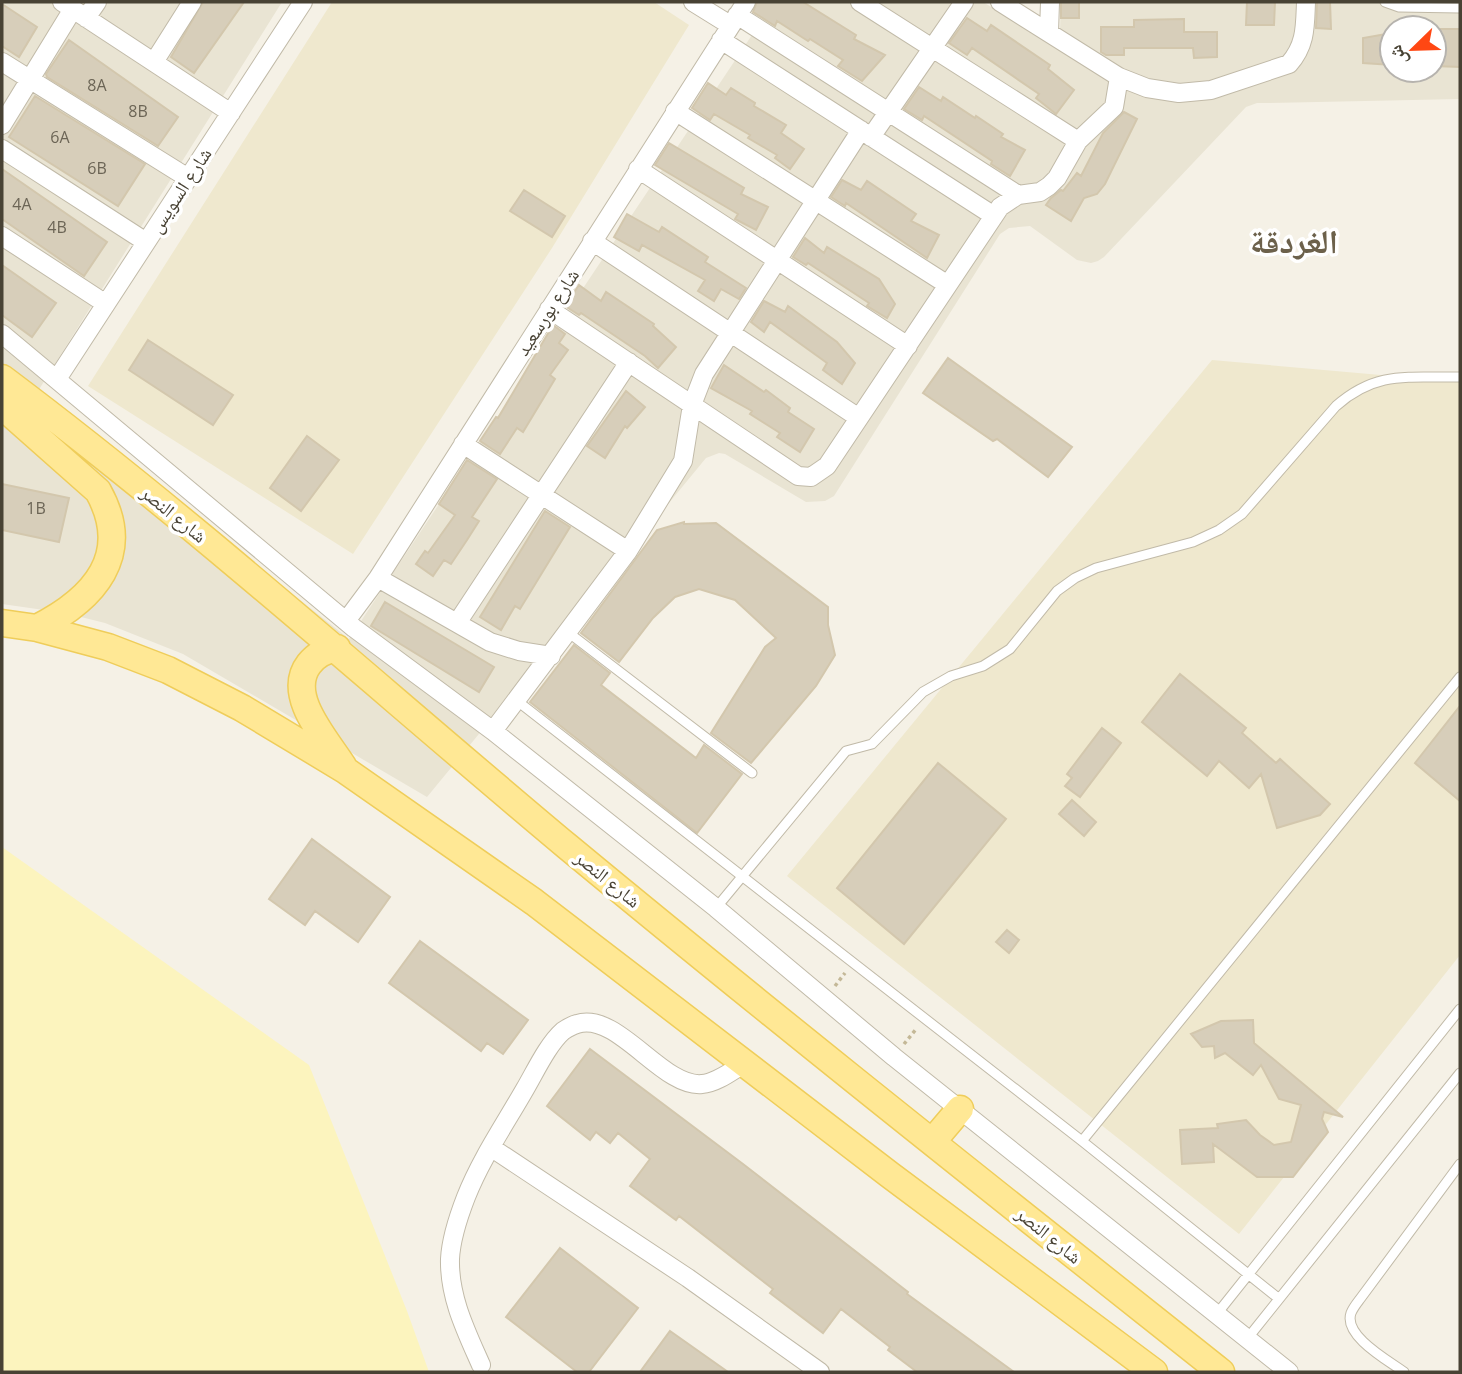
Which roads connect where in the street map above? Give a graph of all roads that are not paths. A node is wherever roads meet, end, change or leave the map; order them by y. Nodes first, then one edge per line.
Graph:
1 (97, 2) edge
2 (192, 2) edge
3 (303, 2) edge
4 (693, 2) edge
5 (860, 2) edge
6 (964, 2) edge
7 (1000, 2) edge
8 (1050, 2) edge
9 (1307, 2) edge
10 (1385, 2) edge
11 (1460, 8) edge
12 (74, 10) edge
13 (734, 20) edge
14 (1049, 32) junction
15 (932, 48) junction
16 (2, 62) edge
17 (154, 62) junction
18 (1119, 77) junction
19 (30, 79) junction
20 (675, 111) junction
21 (888, 111) junction
22 (230, 113) junction
23 (2, 125) edge
24 (866, 133) junction
25 (1078, 141) junction
26 (2, 149) edge
27 (639, 169) junction
28 (188, 178) junction
29 (1018, 195) junction
30 (816, 201) junction
31 (994, 216) junction
32 (2, 236) edge
33 (146, 242) junction
34 (592, 242) junction
35 (778, 261) junction
36 (948, 285) junction
37 (106, 304) junction
38 (550, 309) junction
39 (2, 334) edge
40 (732, 334) junction
41 (908, 346) junction
42 (628, 362) junction
43 (1460, 377) edge
44 (2, 378) edge
45 (57, 379) junction
46 (692, 405) junction
47 (2, 406) edge
48 (859, 418) junction
49 (463, 444) junction
50 (542, 495) junction
51 (628, 551) junction
52 (378, 578) junction
53 (346, 621) junction
54 (2, 623) edge
55 (457, 623) junction
56 (37, 628) junction
57 (569, 633) junction
58 (337, 648) junction
59 (551, 656) junction
60 (1460, 677) edge
61 (516, 700) junction
62 (494, 731) junction
63 (345, 770) junction
64 (752, 773) dead end
65 (742, 877) junction
66 (716, 908) junction
67 (1460, 1009) edge
68 (745, 1063) junction
69 (1460, 1073) edge
70 (960, 1109) junction
71 (1082, 1140) junction
72 (932, 1142) junction
73 (492, 1147) junction
74 (1460, 1164) edge
75 (1249, 1275) junction
76 (1279, 1298) junction
77 (1216, 1315) junction
78 (1247, 1339) junction
79 (481, 1365) dead end
80 (820, 1372) edge
81 (1154, 1372) edge
82 (1221, 1372) edge
83 (1289, 1372) edge
84 (1404, 1372) edge

1 - 12 street
2 - 17 street
3 - 22 street, شارع السويس
4 - 13 street
5 - 15 street
6 - 15 street
7 - 14 street
8 - 14 street
9 - 18 street
10 - 11 lane
12 - 17 street
12 - 19 street
13 - 20 street, شارع بورسعيد
13 - 21 street
13 - 24 street
14 - 18 street
15 - 21 street
15 - 25 street
16 - 19 street
17 - 22 street
18 - 25 street
19 - 23 street
19 - 28 street
20 - 27 street, شارع بورسعيد
20 - 30 street
21 - 24 street
21 - 29 street
22 - 28 street, شارع السويس
24 - 30 street
24 - 31 street
25 - 29 street
26 - 33 street
27 - 34 street, شارع بورسعيد
27 - 35 street
28 - 33 street, شارع السويس
29 - 31 street
30 - 35 street
30 - 36 street
31 - 36 street
32 - 37 street
33 - 37 street, شارع السويس
34 - 38 street, شارع بورسعيد
34 - 40 street
35 - 40 street
35 - 41 street
36 - 41 street
37 - 45 street, شارع السويس
38 - 42 street
38 - 49 street, شارع بورسعيد
39 - 45 street
40 - 46 street
40 - 48 street
41 - 48 street
42 - 46 street
42 - 50 street
43 - 65 lane
44 - 58 main road, شارع النصر
45 - 53 street
46 - 48 street
46 - 51 street
47 - 56 main road
49 - 50 street
49 - 52 street, شارع بورسعيد
50 - 51 street
50 - 55 street
51 - 57 street
52 - 53 street, شارع بورسعيد
52 - 55 street
53 - 62 street
54 - 56 main road
55 - 59 street
56 - 63 main road
57 - 59 street
57 - 64 lane
58 - 63 main road
58 - 72 main road, شارع النصر
59 - 61 street
60 - 71 lane
61 - 62 street
61 - 65 lane
62 - 66 street
63 - 68 main road
65 - 66 lane
65 - 71 lane
66 - 70 street
67 - 75 lane
68 - 73 street
68 - 81 main road
69 - 76 lane
70 - 72 main road
70 - 77 street
71 - 75 lane
72 - 82 main road, شارع النصر
73 - 79 street
73 - 80 street
74 - 84 lane
75 - 76 lane
75 - 77 lane
76 - 78 lane
77 - 78 street
78 - 83 street

